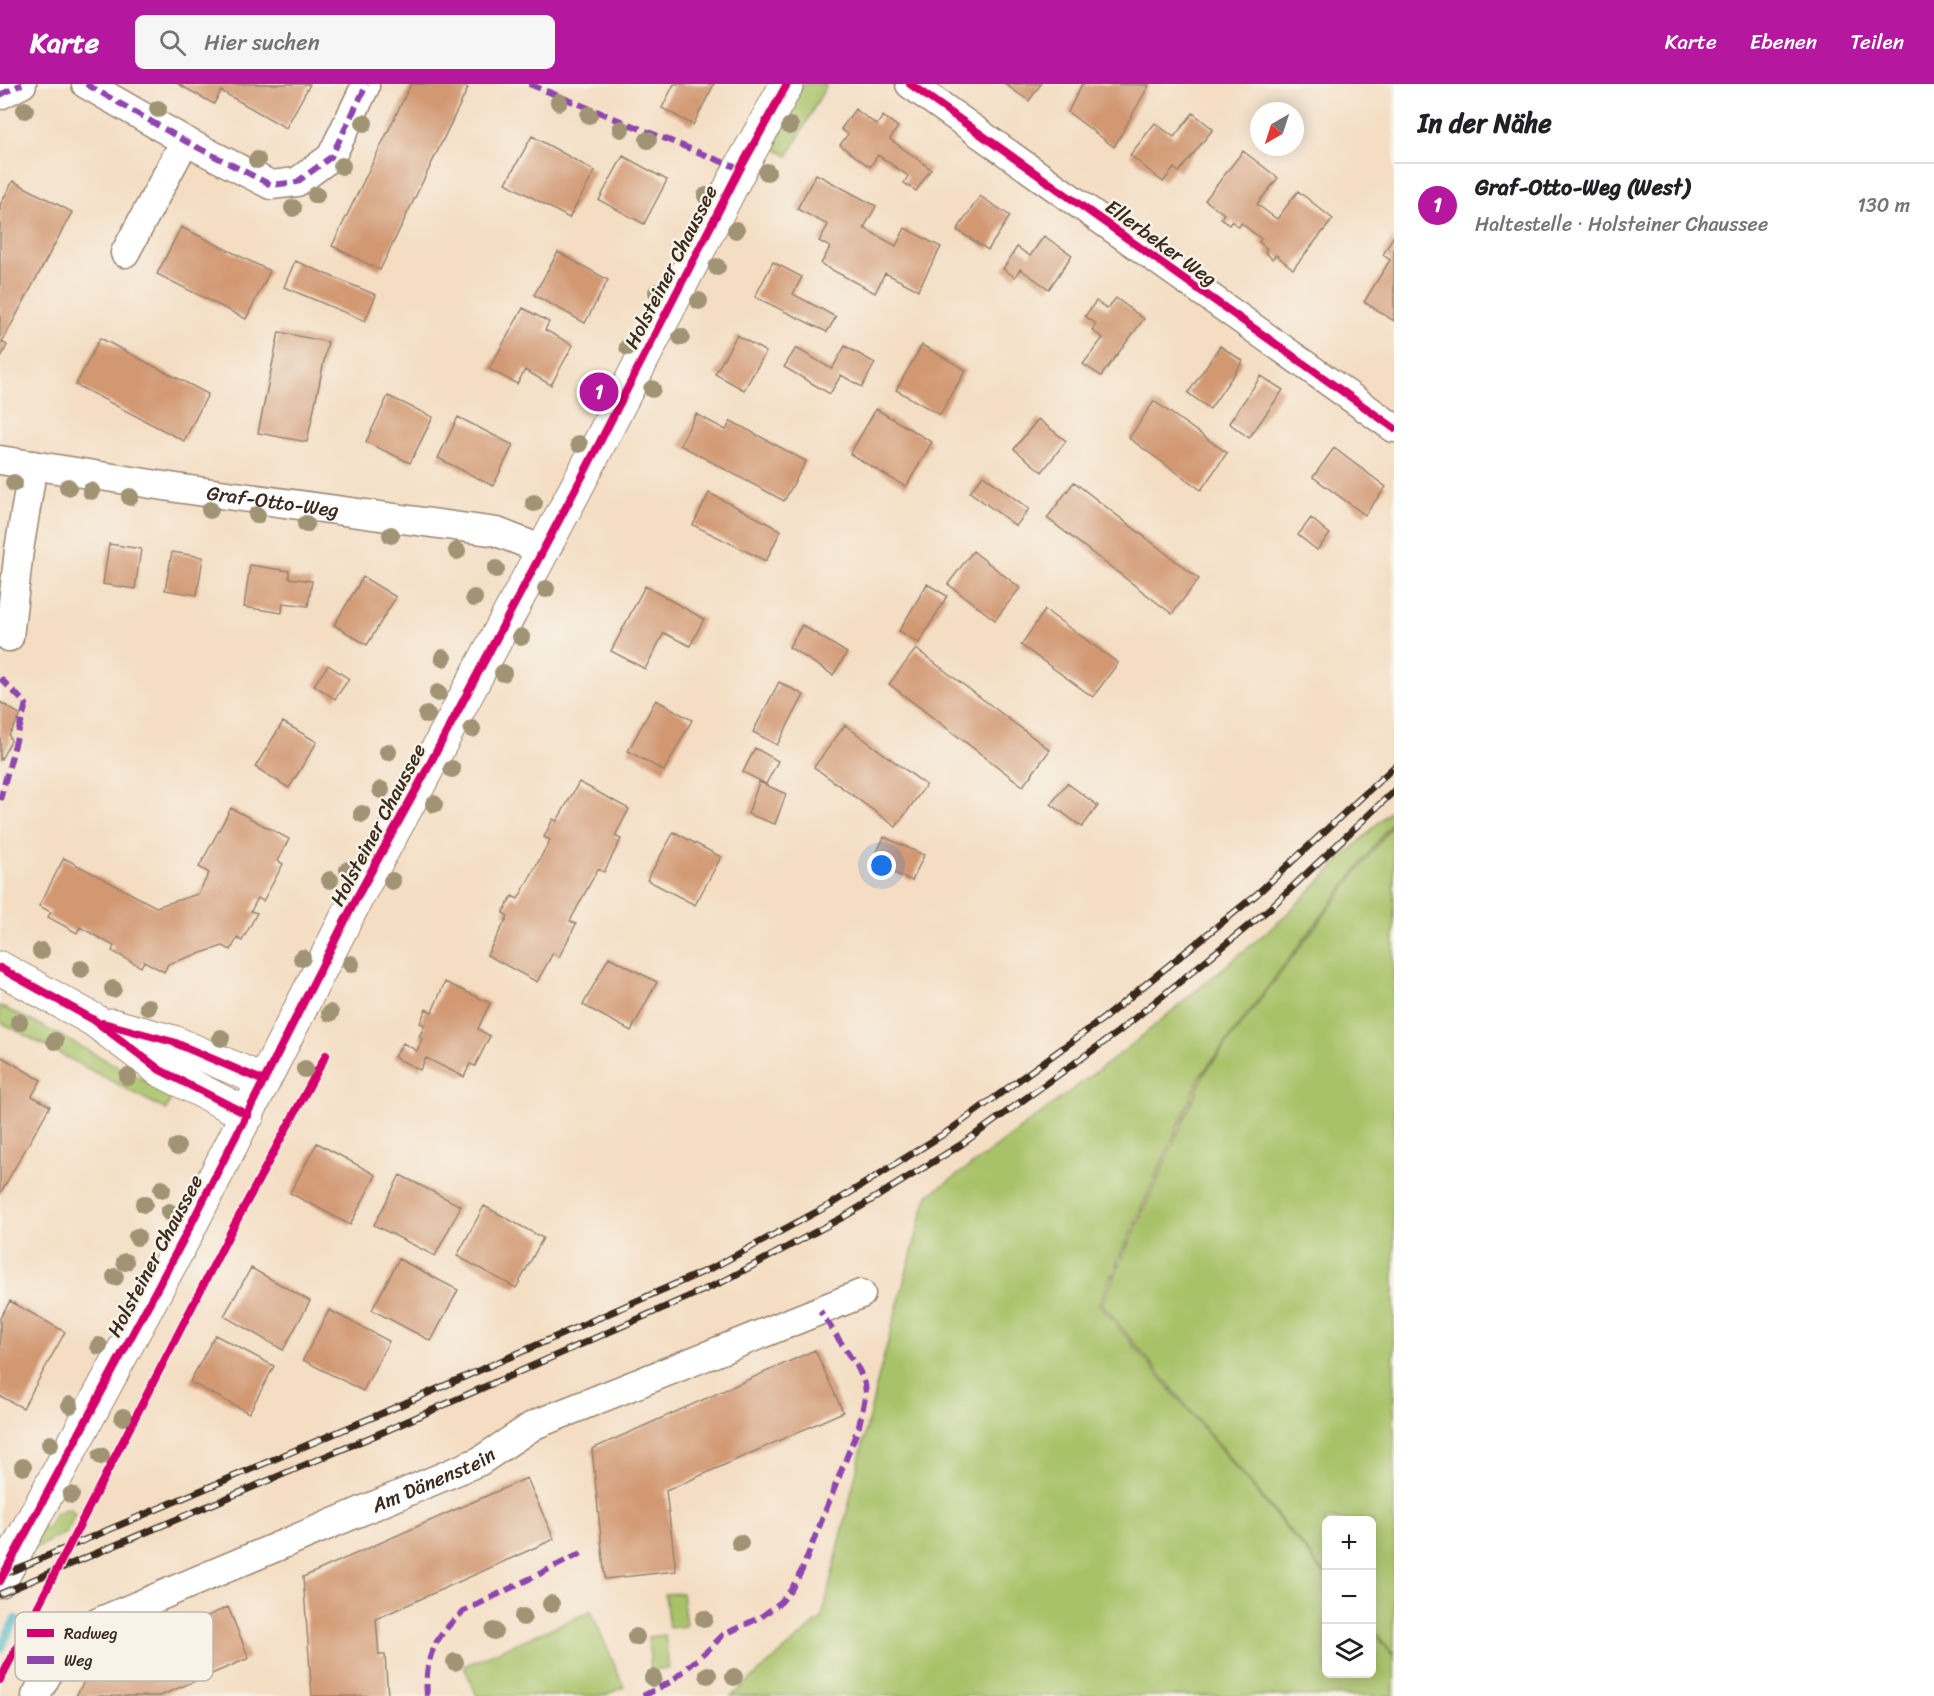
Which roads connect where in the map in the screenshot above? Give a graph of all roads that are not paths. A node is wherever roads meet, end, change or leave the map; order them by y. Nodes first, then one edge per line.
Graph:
1 (22, 84) edge
2 (86, 84) edge
3 (787, 84) edge
4 (910, 84) edge
5 (365, 87) dead end
6 (0, 95) edge
7 (185, 141) junction
8 (125, 253) dead end
9 (1394, 428) edge
10 (0, 460) edge
11 (33, 465) junction
12 (543, 550) junction
13 (9, 637) dead end
14 (0, 968) edge
15 (94, 1020) junction
16 (264, 1081) junction
17 (248, 1115) junction
18 (861, 1294) dead end
19 (0, 1581) edge
20 (122, 1612) edge
21 (44, 1681) edge
22 (36, 1696) edge

1 - 6 street
2 - 7 street
3 - 12 main road, Holsteiner Chaussee
4 - 9 street, Ellerbeker Weg
5 - 7 street
7 - 8 street
10 - 11 street, Graf-Otto-Weg
11 - 12 street, Graf-Otto-Weg
11 - 13 street
12 - 16 main road, Holsteiner Chaussee
14 - 15 main road
15 - 16 main road
15 - 17 main road
16 - 17 main road, Holsteiner Chaussee
17 - 19 main road, Holsteiner Chaussee
18 - 20 street, Am Dänenstein
21 - 22 street, Am Dänenstein

